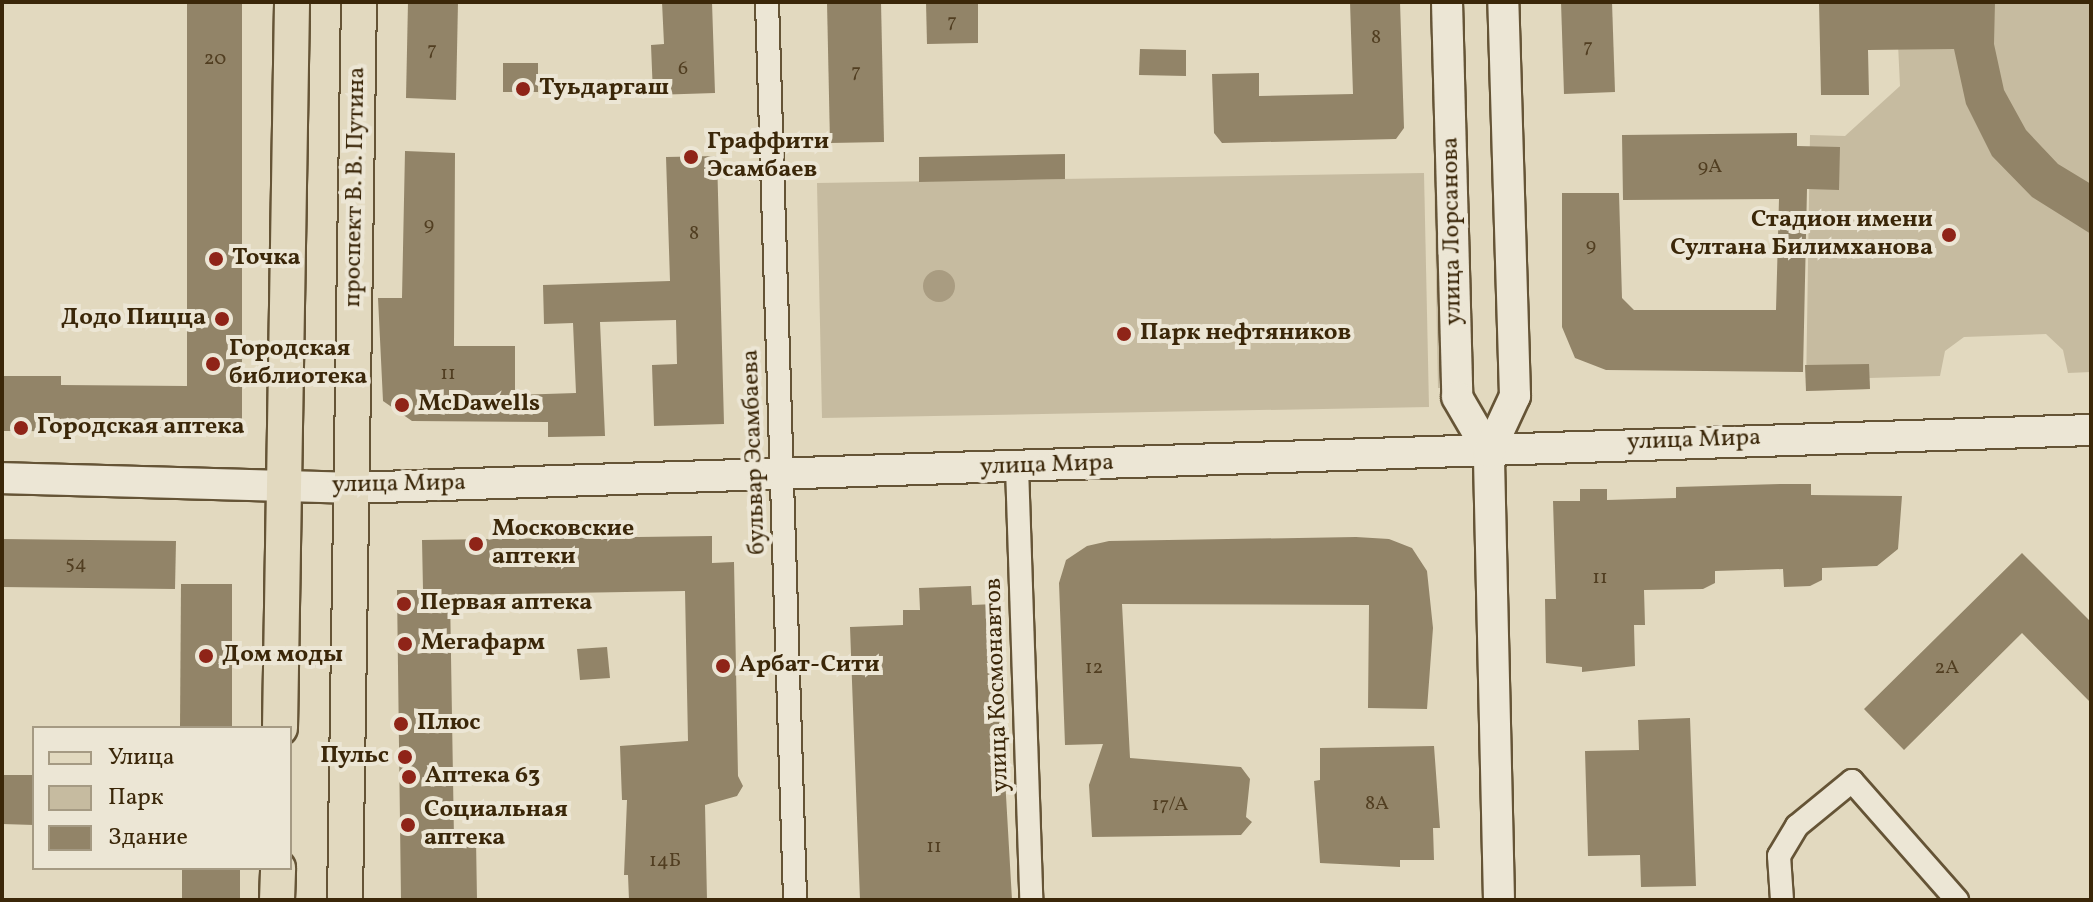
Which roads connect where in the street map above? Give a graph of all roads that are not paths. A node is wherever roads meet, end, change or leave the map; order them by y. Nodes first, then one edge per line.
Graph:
1 (292, 2) edge
2 (359, 2) edge
3 (767, 2) edge
4 (1447, 2) edge
5 (1503, 2) edge
6 (2091, 430) edge
7 (1489, 452) junction
8 (1017, 467) junction
9 (782, 474) junction
10 (2, 478) edge
11 (283, 485) junction
12 (351, 488) junction
13 (280, 726) edge
14 (278, 870) edge
15 (277, 900) edge
16 (345, 900) edge
17 (795, 900) edge
18 (1031, 900) edge
19 (1499, 900) edge
20 (1782, 900) edge
21 (1957, 900) edge

1 - 11 main road
2 - 12 main road, проспект В. В. Путина
3 - 9 street, бульвар Эсамбаева
4 - 7 main road, улица Лорсанова
5 - 7 main road, улица Лорсанова
6 - 7 main road, улица Мира
7 - 8 main road, улица Мира
7 - 19 main road, улица Лорсанова
8 - 9 main road, улица Мира
8 - 18 street, улица Космонавтов
9 - 12 main road, улица Мира
9 - 17 street, бульвар Эсамбаева
10 - 11 main road, улица Мира
11 - 12 main road, улица Мира
11 - 13 main road
12 - 16 main road, проспект В. В. Путина
14 - 15 main road
20 - 21 street

